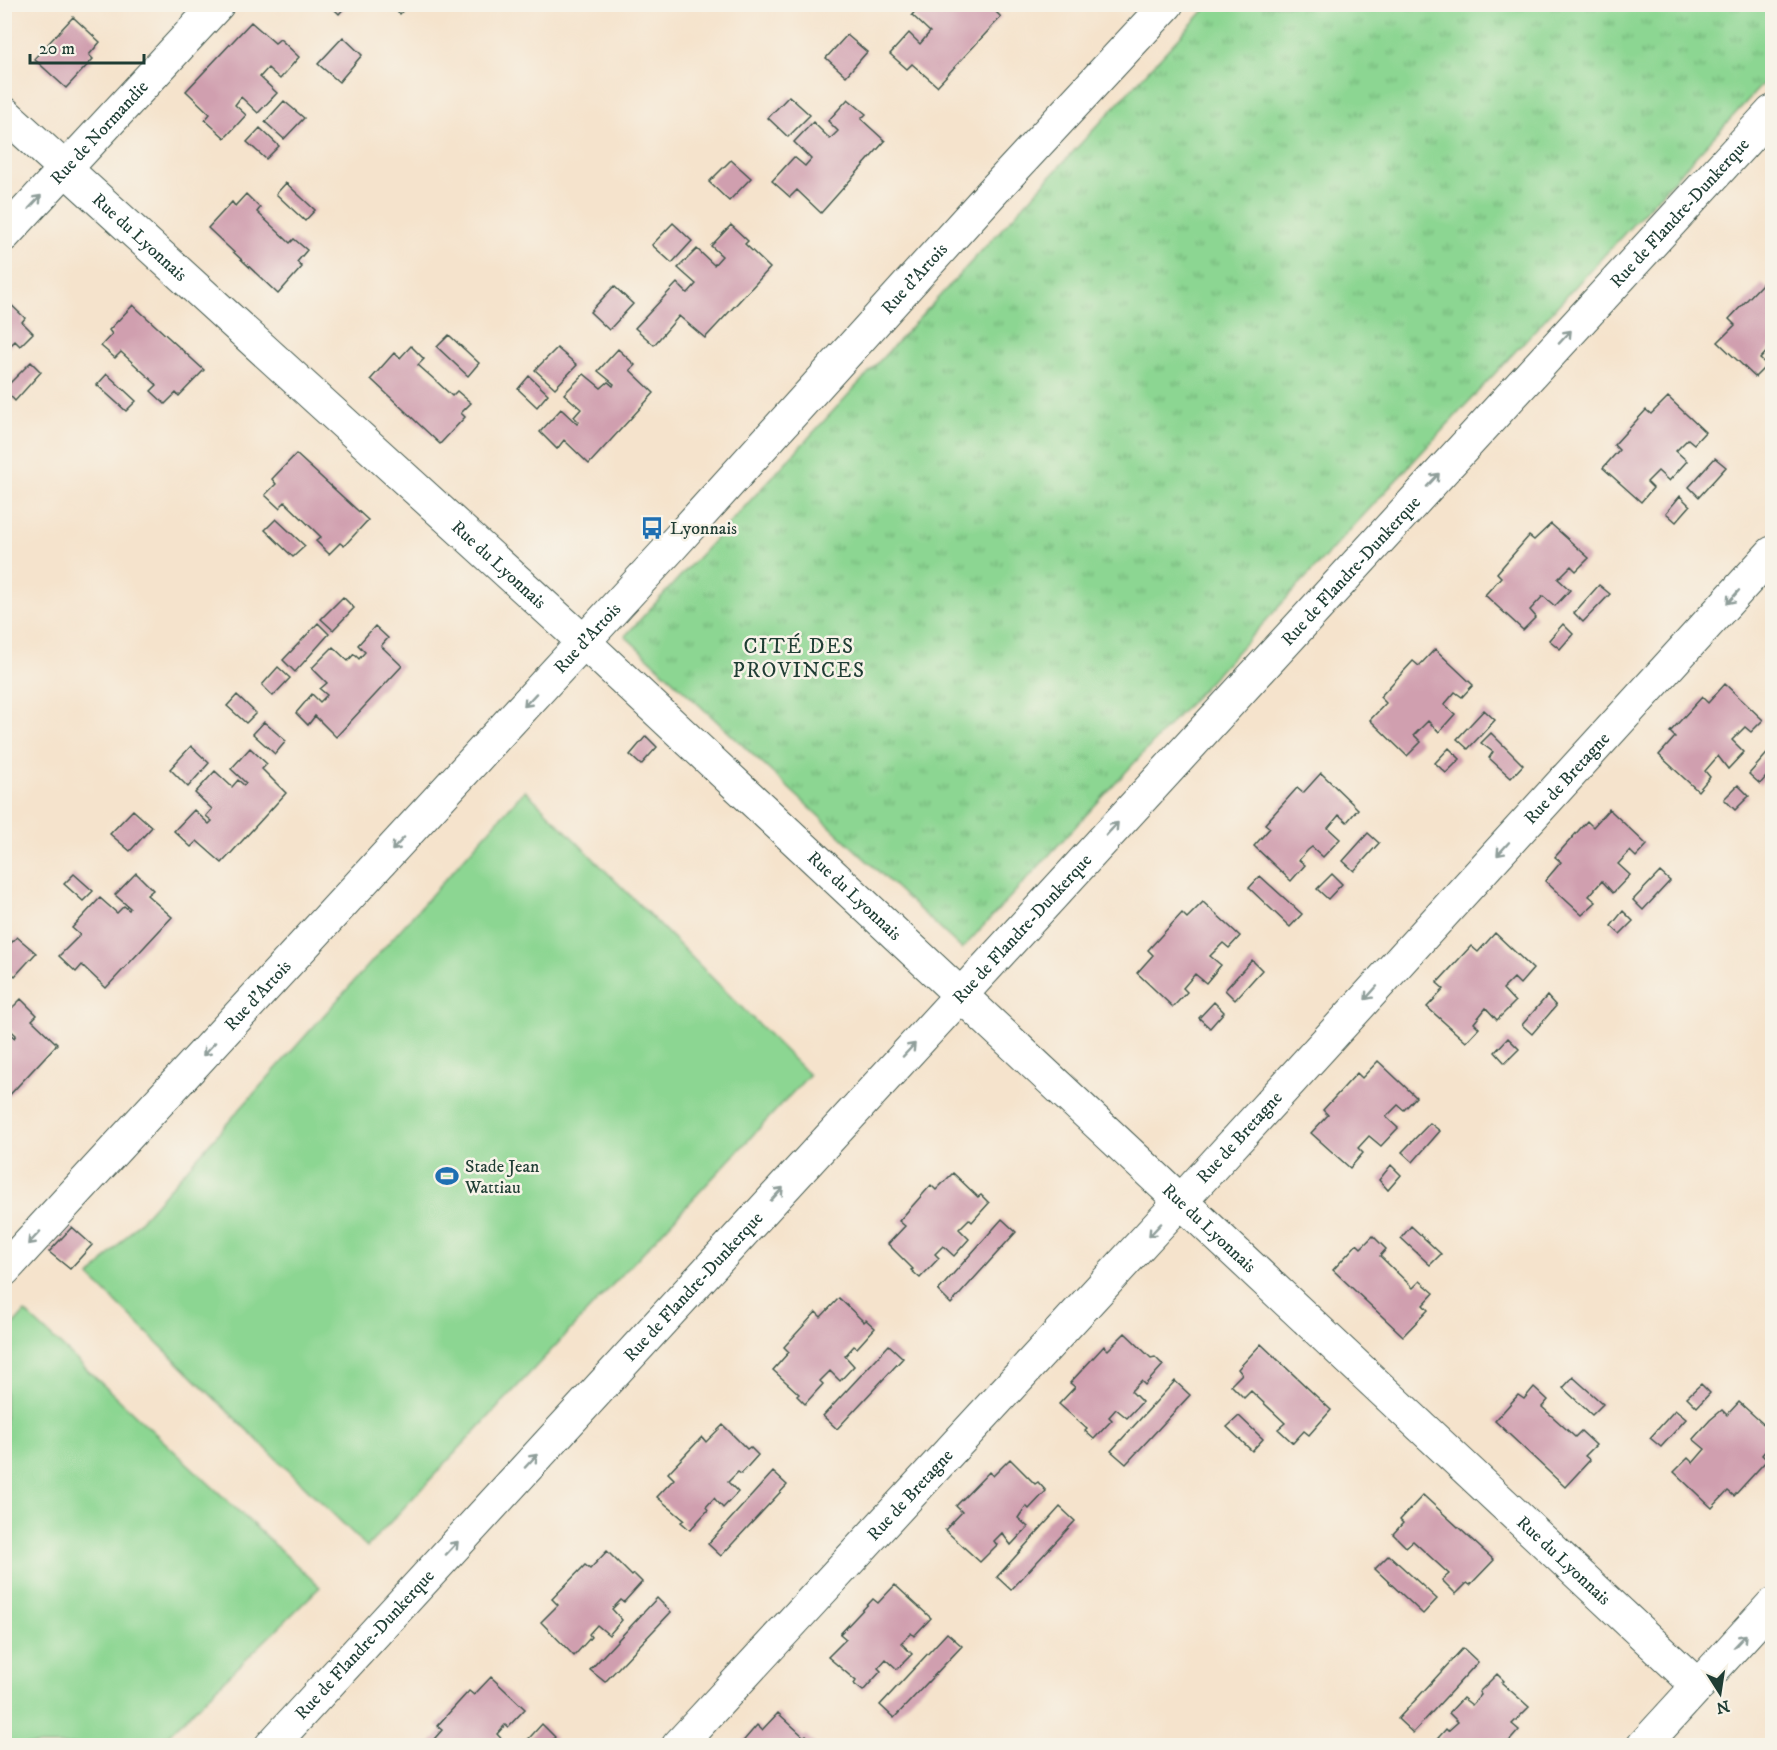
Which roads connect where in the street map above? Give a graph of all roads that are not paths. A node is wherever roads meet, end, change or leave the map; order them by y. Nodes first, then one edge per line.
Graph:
1 (218, 4) edge
2 (1167, 4) edge
3 (1773, 112) edge
4 (4, 113) edge
5 (65, 169) junction
6 (4, 235) edge
7 (1773, 554) edge
8 (584, 642) junction
9 (960, 995) junction
10 (1181, 1201) junction
11 (4, 1270) edge
12 (1773, 1605) edge
13 (1698, 1686) junction
14 (271, 1746) edge
15 (678, 1746) edge
16 (1643, 1746) edge

1 - 5 street, Rue de Normandie
2 - 8 street, Rue d'Artois
9 -> 3 street, Rue de Flandre-Dunkerque
4 - 5 street, Rue du Lyonnais
6 -> 5 street, Rue de Normandie
5 - 8 street, Rue du Lyonnais
7 -> 10 street, Rue de Bretagne
8 - 9 street, Rue du Lyonnais
8 -> 11 street, Rue d'Artois
9 - 10 street, Rue du Lyonnais
14 -> 9 street, Rue de Flandre-Dunkerque
10 - 13 street, Rue du Lyonnais
10 -> 15 street, Rue de Bretagne
13 -> 12 street
13 - 16 street

